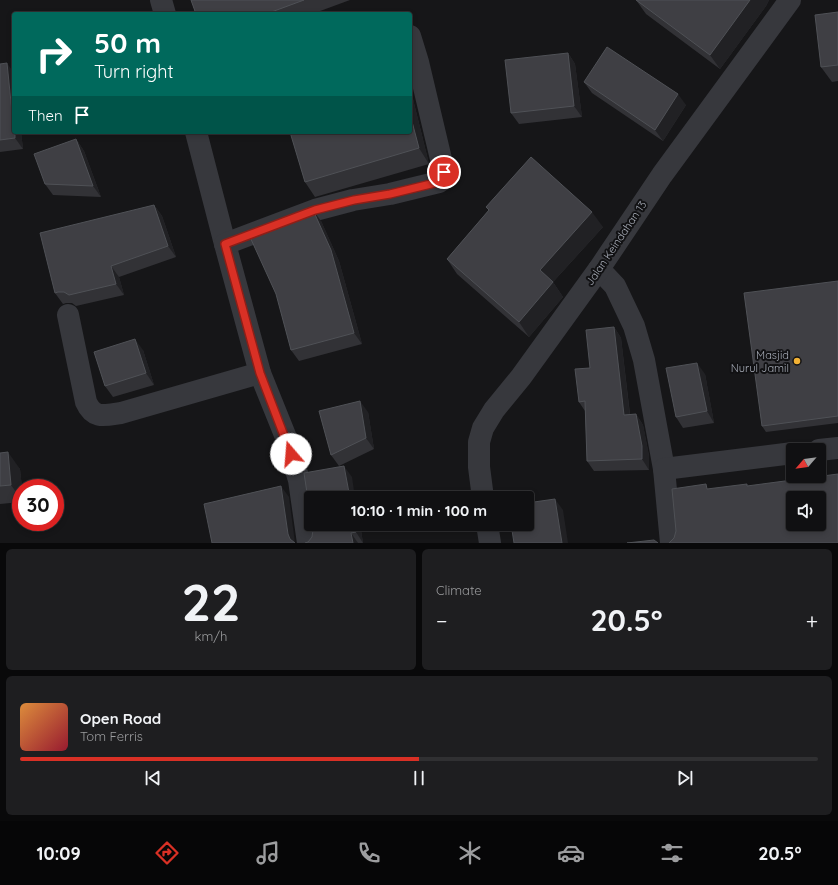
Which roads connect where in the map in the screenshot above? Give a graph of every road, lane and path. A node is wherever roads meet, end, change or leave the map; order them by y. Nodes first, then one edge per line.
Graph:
1 (161, 0) edge
2 (790, 0) edge
3 (164, 12) edge
4 (412, 42) edge
5 (197, 134) edge
6 (225, 244) junction
7 (599, 269) junction
8 (68, 315) dead end
9 (260, 373) junction
10 (838, 448) edge
11 (826, 449) edge
12 (786, 454) edge
13 (664, 469) junction
14 (483, 491) edge
15 (488, 531) edge
16 (308, 543) edge
17 (490, 543) edge
18 (671, 543) edge

1 - 3 street
2 - 7 street, Jalan Keindahan 13
4 - 6 street
5 - 6 street
6 - 9 street
7 - 13 street
7 - 14 street, Jalan Keindahan 13
8 - 9 street
9 - 16 street
10 - 11 street
12 - 13 street
13 - 18 street
15 - 17 street

